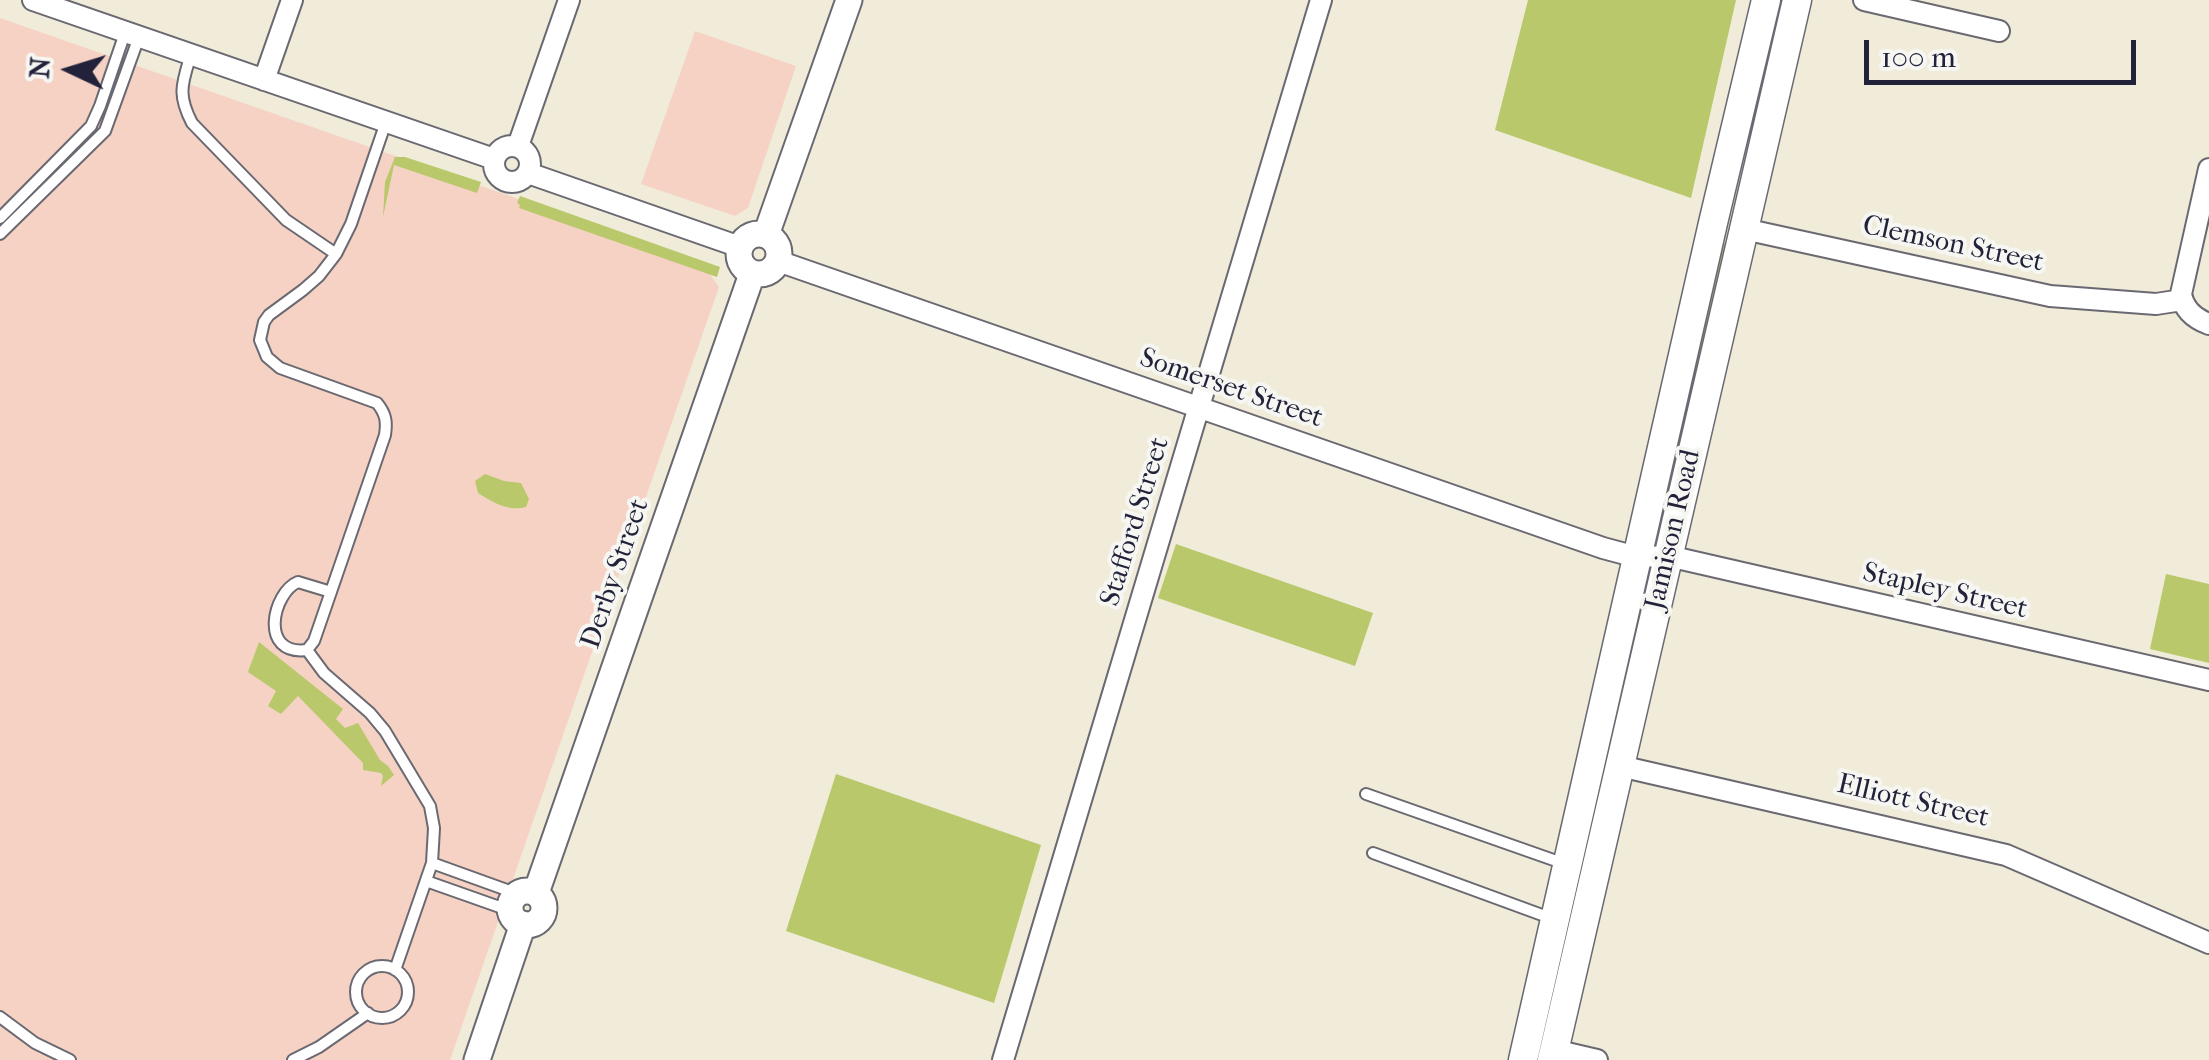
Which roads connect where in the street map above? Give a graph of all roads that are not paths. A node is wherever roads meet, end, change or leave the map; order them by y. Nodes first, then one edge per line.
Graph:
1 (33, 0) edge
2 (292, 0) edge
3 (569, 0) edge
4 (848, 0) edge
5 (1320, 0) edge
6 (1766, 0) edge
7 (1797, 0) edge
8 (1864, 0) edge
9 (1999, 31) dead end
10 (132, 34) junction
11 (191, 54) junction
12 (264, 80) junction
13 (386, 122) junction
14 (518, 146) junction
15 (494, 160) junction
16 (2209, 169) edge
17 (528, 173) junction
18 (0, 218) edge
19 (1713, 223) junction
20 (1744, 229) junction
21 (0, 234) edge
22 (766, 235) junction
23 (740, 248) junction
24 (336, 254) junction
25 (778, 261) junction
26 (752, 274) junction
27 (2182, 300) junction
28 (2209, 324) edge
29 (1199, 408) junction
30 (1639, 556) junction
31 (1668, 556) junction
32 (332, 592) junction
33 (307, 650) junction
34 (2209, 680) edge
35 (1590, 759) junction
36 (1620, 766) junction
37 (1366, 794) dead end
38 (1374, 853) dead end
39 (432, 863) junction
40 (1566, 864) junction
41 (426, 881) junction
42 (522, 906) junction
43 (1554, 919) junction
44 (2209, 943) edge
45 (395, 970) junction
46 (368, 1014) junction
47 (0, 1017) edge
48 (1524, 1052) edge
49 (1553, 1055) edge
50 (70, 1060) edge
51 (293, 1060) edge
52 (477, 1060) edge
53 (1003, 1060) edge
54 (1597, 1060) edge

1 - 10 street
2 - 12 street
3 - 14 street
4 - 22 street
5 - 29 street, Stafford Street
6 - 19 main road, Jamison Road
7 - 20 main road, Jamison Road
8 - 9 street
10 - 11 street
10 - 18 lane
10 - 21 lane
11 - 12 street
11 - 24 lane
12 - 13 street
13 - 15 street
13 - 24 lane
14 - 15 street
14 - 17 street
15 - 17 street
16 - 27 street
17 - 23 street
19 - 20 street, Clemson Street
19 - 30 main road, Jamison Road
20 - 27 street, Clemson Street
20 - 31 main road, Jamison Road
22 - 23 street
22 - 25 street
23 - 26 street
24 - 32 lane
25 - 26 street
25 - 29 street, Somerset Street
26 - 42 street, Derby Street
27 - 28 street
29 - 30 street, Somerset Street
29 - 53 street, Stafford Street
30 - 31 street, Somerset Street
30 - 35 main road, Jamison Road
31 - 34 street, Stapley Street
31 - 36 main road, Jamison Road
32 - 33 lane
32 - 33 lane
33 - 39 lane
35 - 36 street, Elliott Street
35 - 40 main road, Jamison Road
36 - 44 street, Elliott Street
36 - 49 main road, Jamison Road
37 - 40 lane
38 - 43 lane
39 - 41 lane
39 - 42 lane
40 - 43 main road, Jamison Road
41 - 42 lane
41 - 45 lane
42 - 52 street, Derby Street
43 - 48 main road, Jamison Road
45 - 46 lane
45 - 46 lane
46 - 51 lane
47 - 50 lane
48 - 49 street
49 - 54 street

